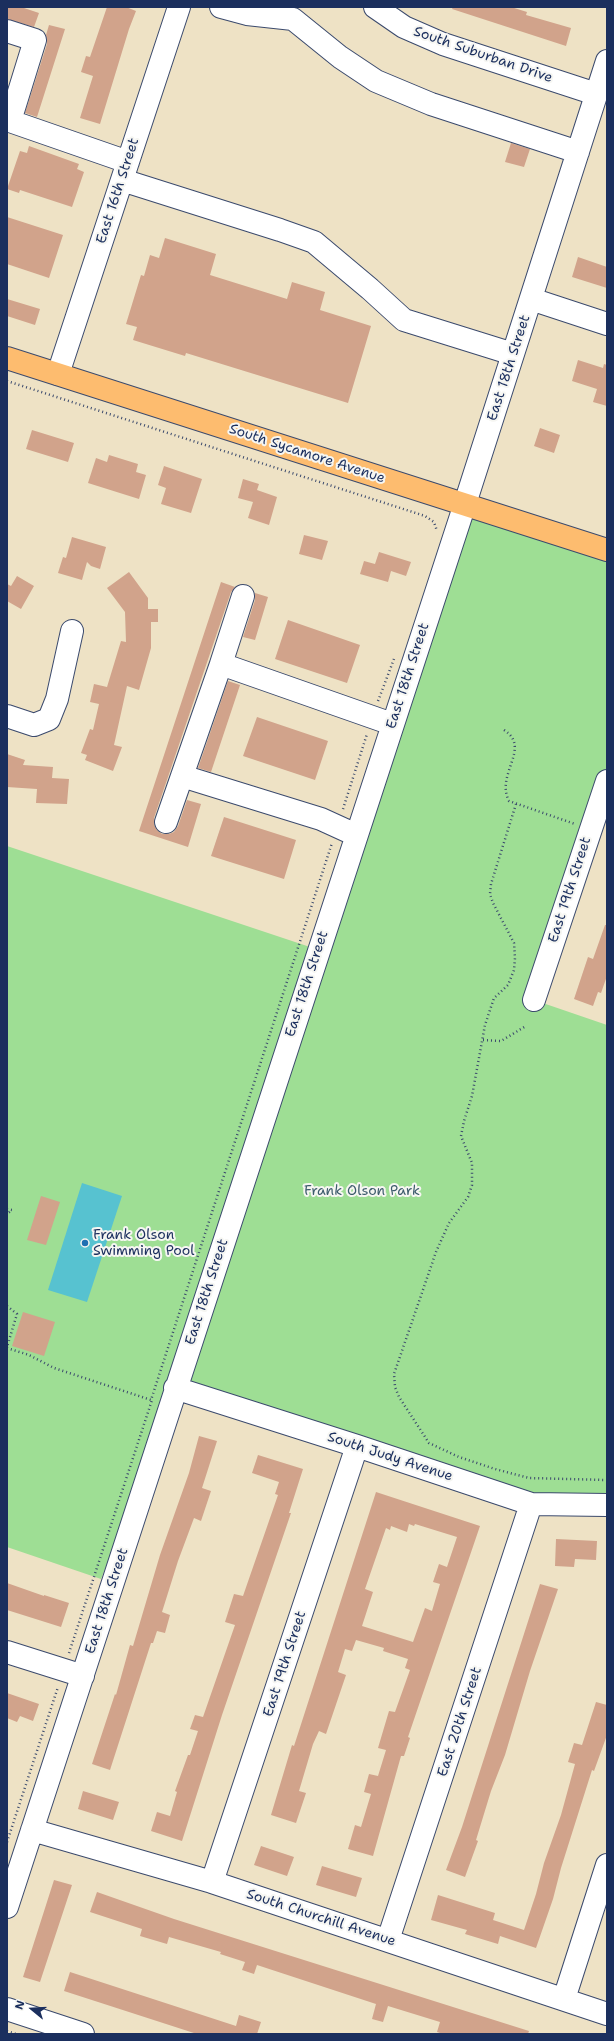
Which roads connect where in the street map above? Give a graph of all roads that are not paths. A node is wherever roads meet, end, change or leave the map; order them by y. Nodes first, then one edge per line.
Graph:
1 (179, 7) edge
2 (221, 7) edge
3 (375, 7) edge
4 (7, 31) edge
5 (607, 61) edge
6 (596, 94) junction
7 (8, 121) edge
8 (578, 152) junction
9 (125, 171) junction
10 (531, 299) junction
11 (607, 324) edge
12 (514, 354) junction
13 (7, 358) edge
14 (58, 374) junction
15 (465, 504) junction
16 (607, 550) edge
17 (243, 596) dead end
18 (72, 630) dead end
19 (221, 664) junction
20 (7, 716) edge
21 (392, 724) junction
22 (182, 776) junction
23 (607, 780) edge
24 (166, 822) dead end
25 (347, 831) junction
26 (534, 1000) dead end
27 (176, 1388) junction
28 (357, 1446) junction
29 (531, 1504) junction
30 (607, 1505) edge
31 (7, 1652) edge
32 (73, 1673) junction
33 (32, 1830) junction
34 (607, 1865) edge
35 (212, 1882) junction
36 (7, 1907) edge
37 (388, 1940) junction
38 (564, 1999) junction
39 (7, 2009) edge
40 (607, 2014) edge
41 (83, 2034) edge

1 - 9 street, East 16th Street
2 - 8 street
3 - 6 street, South Suburban Drive
4 - 7 street
5 - 6 street, East 18th Street
6 - 8 street, East 18th Street
7 - 9 street
8 - 10 street, East 18th Street
9 - 12 street
9 - 14 street, East 16th Street
10 - 11 street
10 - 12 street, East 18th Street
12 - 15 street, East 18th Street
13 - 14 main road, South Sycamore Avenue
14 - 15 main road, South Sycamore Avenue
15 - 16 main road, South Sycamore Avenue
15 - 21 street, East 18th Street
17 - 19 street
18 - 20 street
19 - 21 street
19 - 22 street
21 - 25 street, East 18th Street
22 - 24 street
22 - 25 street
23 - 26 street, East 19th Street
25 - 27 street, East 18th Street
27 - 28 street, South Judy Avenue
27 - 32 street, East 18th Street
28 - 29 street, South Judy Avenue
28 - 35 street, East 19th Street
29 - 30 street, South Judy Avenue
29 - 37 street, East 20th Street
31 - 32 street
32 - 33 street, East 18th Street
33 - 35 street, South Churchill Avenue
33 - 36 street, East 18th Street
34 - 38 street
35 - 37 street, South Churchill Avenue
37 - 38 street, South Churchill Avenue
38 - 40 street, South Churchill Avenue
39 - 41 street

